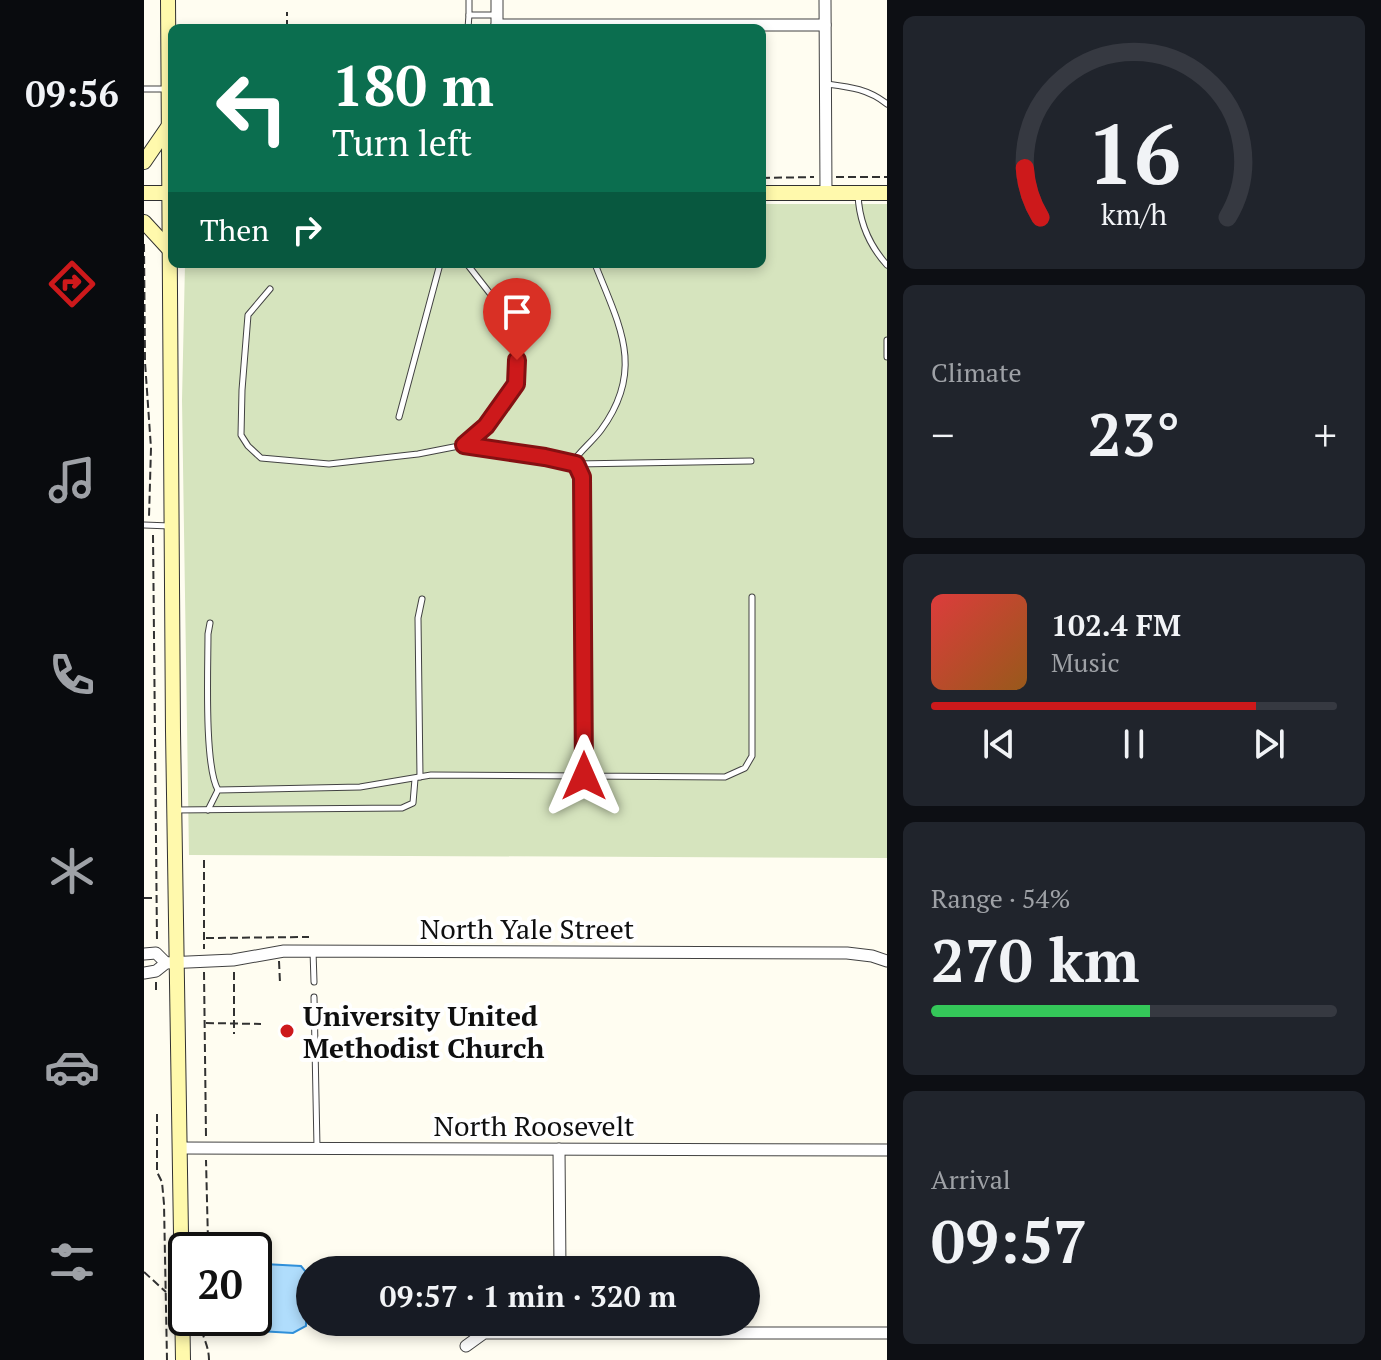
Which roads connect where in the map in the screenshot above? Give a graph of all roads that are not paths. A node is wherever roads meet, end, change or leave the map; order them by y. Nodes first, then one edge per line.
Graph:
1 (168, 0) edge
2 (469, 0) edge
3 (497, 0) edge
4 (825, 0) edge
5 (469, 15) junction
6 (497, 23) edge
7 (468, 24) edge
8 (661, 24) edge
9 (766, 25) edge
10 (825, 25) junction
11 (826, 84) junction
12 (144, 89) edge
13 (168, 89) junction
14 (887, 104) edge
15 (168, 127) joint
16 (144, 162) edge
17 (144, 193) edge
18 (168, 193) edge
19 (766, 193) edge
20 (826, 193) junction
21 (858, 193) junction
22 (887, 193) edge
23 (144, 222) edge
24 (168, 248) edge
25 (887, 265) edge
26 (168, 268) edge
27 (439, 268) edge
28 (470, 268) edge
29 (597, 268) edge
30 (270, 289) dead end
31 (887, 340) edge
32 (887, 357) edge
33 (399, 417) dead end
34 (464, 445) junction
35 (751, 461) dead end
36 (574, 464) junction
37 (148, 525) edge
38 (171, 526) junction
39 (752, 597) dead end
40 (422, 599) dead end
41 (210, 623) dead end
42 (584, 776) junction
43 (418, 778) junction
44 (218, 790) junction
45 (174, 810) junction
46 (208, 810) junction
47 (313, 951) junction
48 (144, 954) edge
49 (887, 961) edge
50 (172, 964) junction
51 (144, 973) edge
52 (314, 982) dead end
53 (314, 997) dead end
54 (180, 1148) junction
55 (317, 1148) junction
56 (559, 1149) junction
57 (887, 1150) edge
58 (560, 1256) edge
59 (760, 1331) edge
60 (887, 1333) edge
61 (480, 1336) edge
62 (466, 1346) dead end
63 (183, 1360) edge

1 - 13 main road
2 - 5 lane
3 - 6 street
4 - 10 street
5 - 6 lane
5 - 7 lane
6 - 8 street
9 - 10 street
10 - 11 street
11 - 14 lane
11 - 20 street
12 - 13 lane
13 - 15 main road
15 - 16 main road
17 - 18 main road
19 - 20 main road
20 - 21 main road
21 - 22 main road
21 - 25 lane
23 - 24 main road
26 - 38 main road
27 - 33 lane
28 - 34 lane
29 - 36 lane
30 - 34 lane
31 - 32 lane
34 - 36 lane
35 - 36 lane
36 - 42 lane
37 - 38 lane
38 - 45 main road
39 - 42 lane
40 - 43 lane
41 - 44 lane
42 - 43 lane
43 - 44 lane
43 - 46 lane
44 - 46 lane
45 - 46 lane
45 - 50 main road
47 - 49 street, North Yale Street
47 - 50 street, North Yale Street
47 - 52 lane
48 - 50 street, North Yale Street
50 - 51 street, North Yale Street
50 - 54 main road
53 - 55 lane
54 - 55 street, North Roosevelt
54 - 63 main road
55 - 56 street, North Roosevelt
56 - 57 street, North Roosevelt
56 - 58 street
59 - 60 street
61 - 62 street

